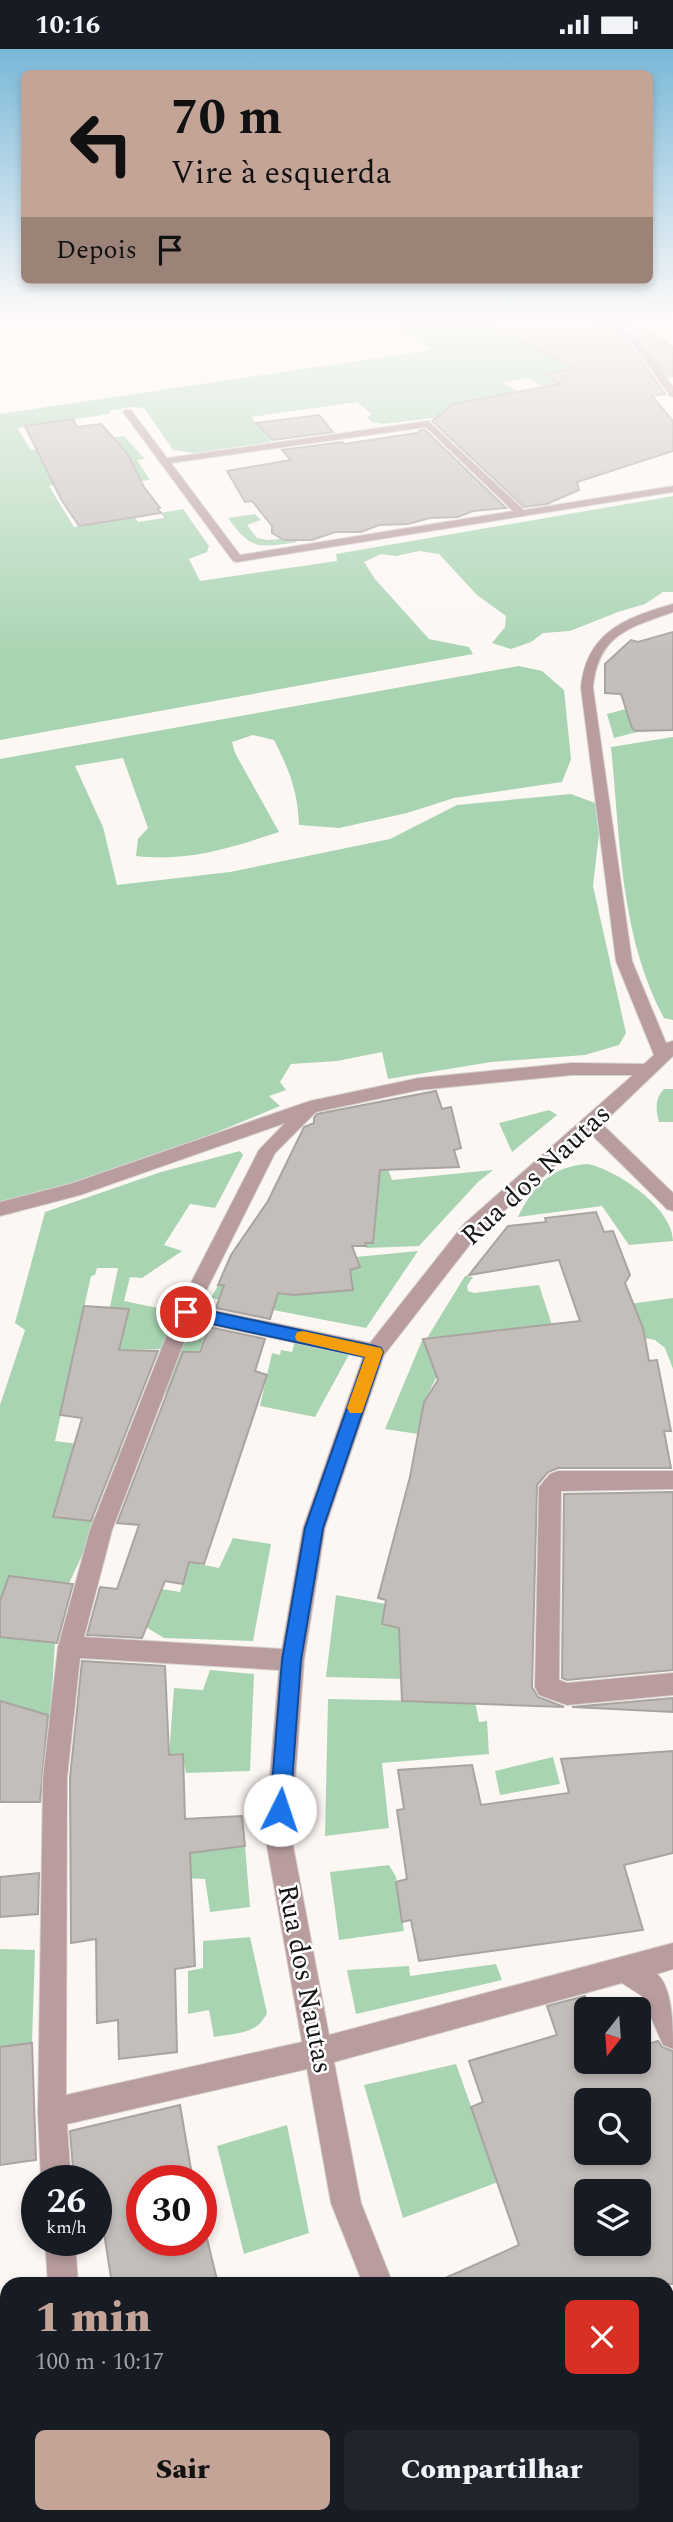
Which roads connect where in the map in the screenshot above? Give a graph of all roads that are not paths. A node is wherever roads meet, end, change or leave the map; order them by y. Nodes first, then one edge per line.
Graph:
1 (142, 431) edge
2 (375, 431) edge
3 (436, 431) edge
4 (164, 461) junction
5 (673, 489) edge
6 (520, 512) junction
7 (673, 608) edge
8 (661, 1058) edge
9 (310, 1107) junction
10 (592, 1123) junction
11 (673, 1204) edge
12 (0, 1209) edge
13 (186, 1312) junction
14 (375, 1352) junction
15 (673, 1480) edge
16 (70, 1647) junction
17 (292, 1660) junction
18 (673, 1684) edge
19 (673, 1956) edge
20 (623, 1969) junction
21 (673, 2035) edge
22 (319, 2052) junction
23 (52, 2113) junction
24 (55, 2165) edge
25 (61, 2256) edge
26 (63, 2277) edge
27 (375, 2277) edge

1 - 4 street
2 - 4 street
3 - 6 street
4 - 6 street
5 - 6 street
7 - 8 street
8 - 9 street
8 - 10 street, Rua dos Nautas
9 - 12 street
9 - 13 street
10 - 11 street
10 - 14 street, Rua dos Nautas
13 - 14 street
13 - 16 street
14 - 17 street, Rua dos Nautas
15 - 18 street
16 - 17 street
16 - 23 street
17 - 22 street, Rua dos Nautas
19 - 20 street
20 - 21 street
20 - 22 street
22 - 23 street
22 - 27 street, Rua dos Nautas
23 - 24 street
25 - 26 street

